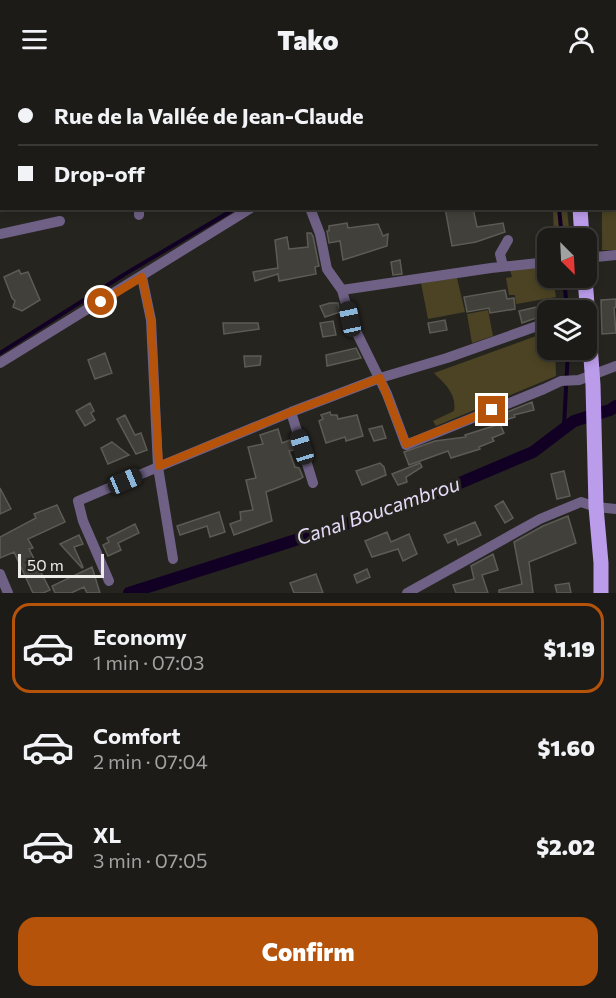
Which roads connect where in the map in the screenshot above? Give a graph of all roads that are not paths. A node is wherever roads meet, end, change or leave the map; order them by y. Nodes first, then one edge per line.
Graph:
1 (248, 210) edge
2 (311, 210) edge
3 (580, 210) edge
4 (60, 221) dead end
5 (581, 228) edge
6 (0, 234) edge
7 (508, 240) dead end
8 (616, 255) edge
9 (597, 257) edge
10 (537, 263) edge
11 (503, 266) junction
12 (142, 277) junction
13 (585, 288) edge
14 (342, 290) junction
15 (537, 326) edge
16 (0, 363) edge
17 (616, 366) edge
18 (380, 378) junction
19 (588, 380) junction
20 (291, 412) junction
21 (159, 466) junction
22 (314, 483) dead end
23 (596, 507) junction
24 (616, 509) edge
25 (173, 559) dead end
26 (0, 574) edge
27 (109, 581) dead end
28 (8, 593) edge
29 (407, 593) edge
30 (601, 593) edge

1 - 12 street
2 - 14 street
3 - 5 main road
4 - 6 street
7 - 11 street
8 - 9 street
10 - 11 street
11 - 14 street
12 - 16 street
12 - 21 street
13 - 19 main road
14 - 18 street
15 - 18 street
17 - 19 street
18 - 19 street
18 - 20 street
19 - 23 main road
20 - 21 street
20 - 22 street
21 - 25 street
21 - 27 street
23 - 24 street
23 - 29 street
23 - 30 main road
26 - 28 street

